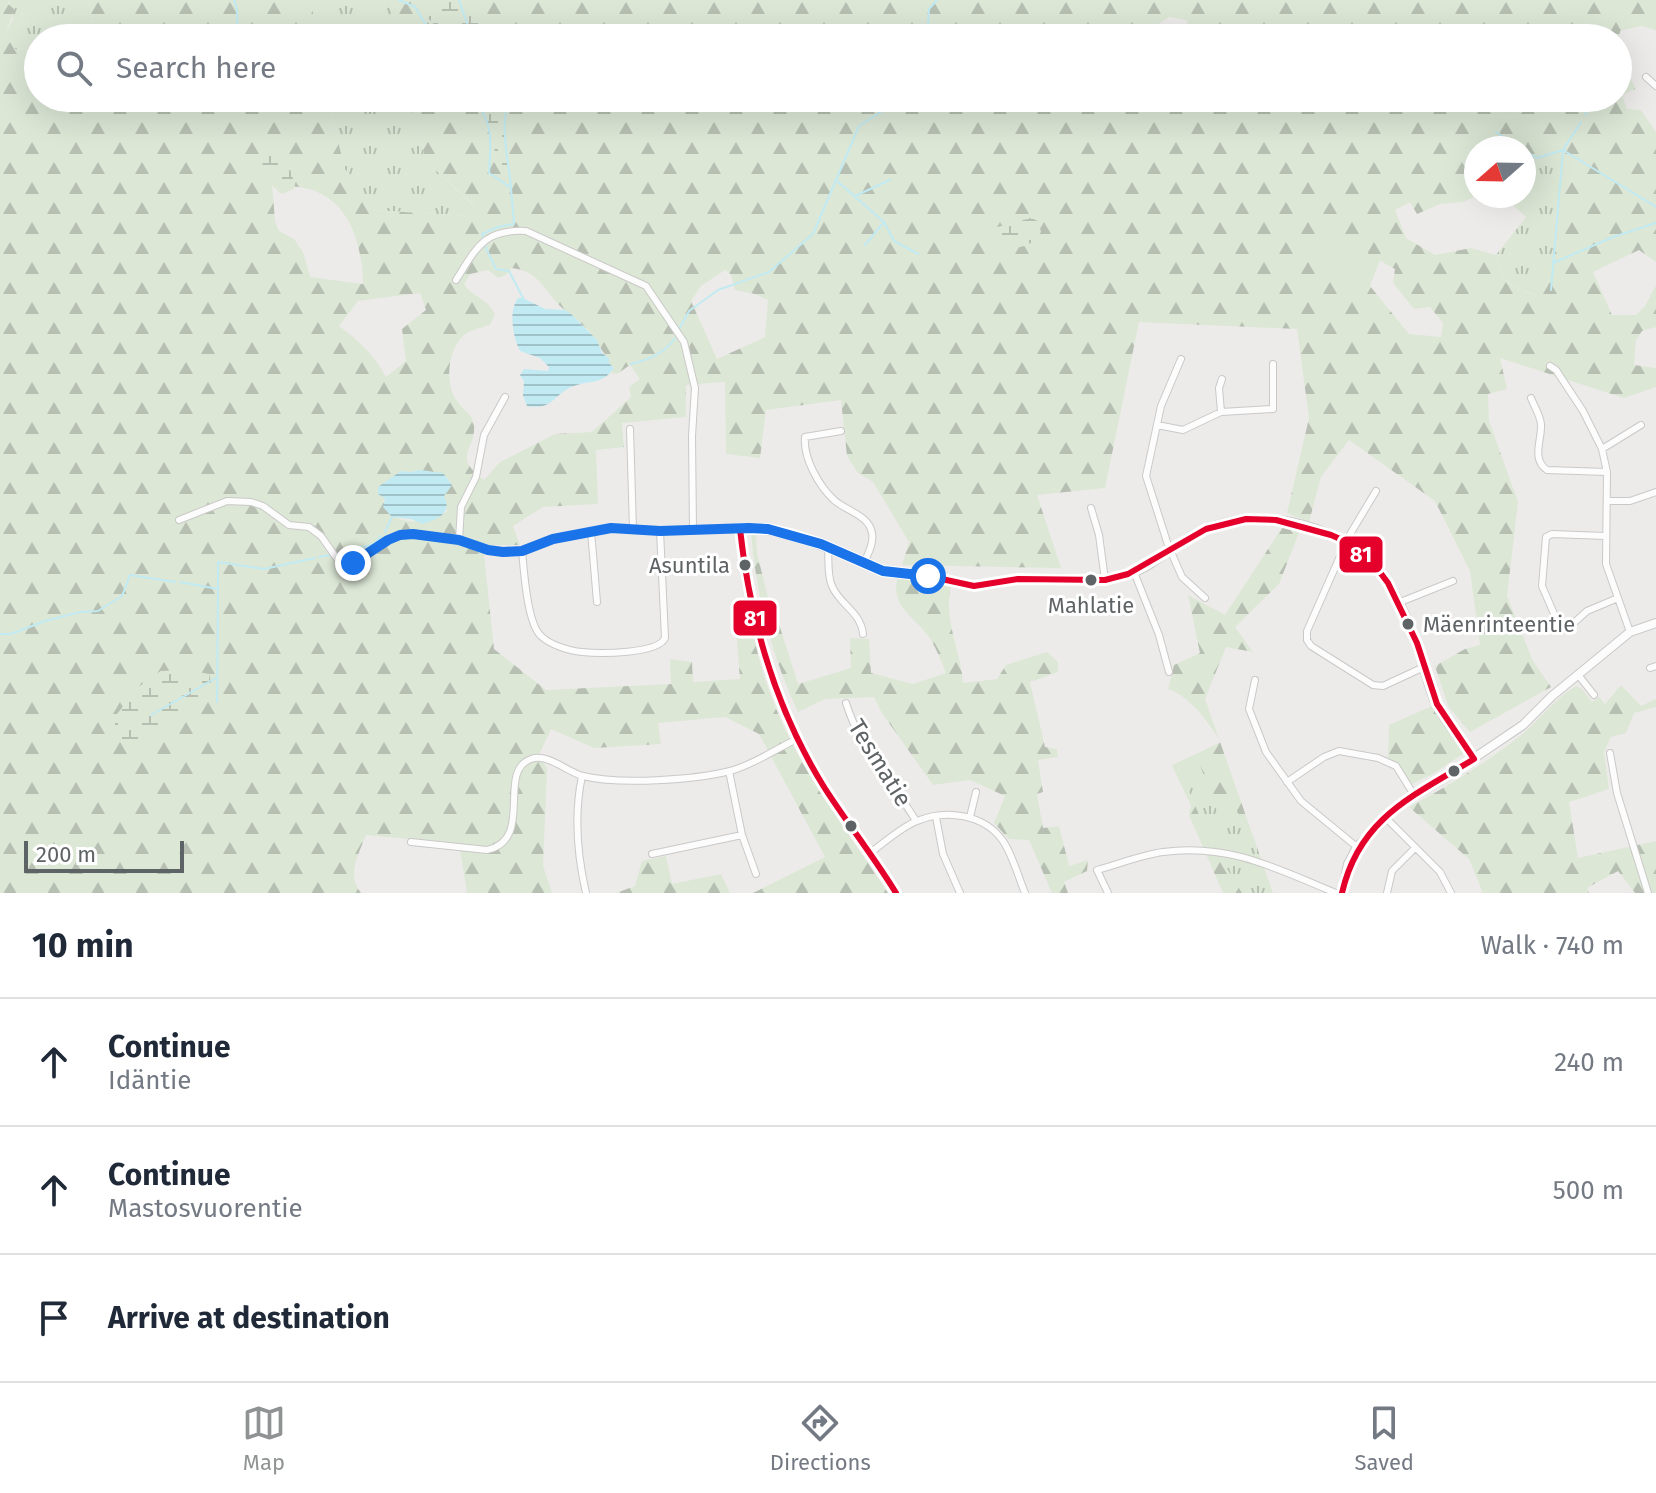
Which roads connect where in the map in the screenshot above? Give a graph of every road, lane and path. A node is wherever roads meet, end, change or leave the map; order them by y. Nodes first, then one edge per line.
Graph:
1 (1646, 77) dead end
2 (1656, 86) edge
3 (456, 280) dead end
4 (1181, 359) dead end
5 (1273, 364) dead end
6 (1550, 366) dead end
7 (1222, 379) dead end
8 (505, 397) dead end
9 (1531, 398) dead end
10 (1221, 412) junction
11 (1157, 425) junction
12 (1641, 425) dead end
13 (630, 429) dead end
14 (841, 431) dead end
15 (1602, 449) junction
16 (1607, 472) junction
17 (1376, 491) dead end
18 (1656, 492) edge
19 (1607, 501) junction
20 (1091, 508) dead end
21 (179, 520) dead end
22 (740, 529) junction
23 (633, 530) junction
24 (693, 530) junction
25 (591, 531) junction
26 (660, 531) junction
27 (1606, 536) junction
28 (459, 540) junction
29 (1347, 542) junction
30 (828, 548) junction
31 (1170, 550) junction
32 (522, 551) junction
33 (864, 563) junction
34 (1134, 572) junction
35 (1105, 580) junction
36 (1453, 581) dead end
37 (1205, 598) dead end
38 (1618, 598) junction
39 (597, 602) dead end
40 (1398, 603) junction
41 (1656, 623) edge
42 (1630, 632) junction
43 (863, 634) dead end
44 (1424, 667) junction
45 (1169, 672) dead end
46 (1579, 676) junction
47 (1255, 680) dead end
48 (1594, 695) dead end
49 (846, 703) dead end
50 (797, 739) junction
51 (1610, 753) dead end
52 (1474, 759) junction
53 (729, 771) junction
54 (582, 776) junction
55 (1287, 782) junction
56 (976, 792) dead end
57 (1414, 795) junction
58 (936, 817) junction
59 (970, 817) junction
60 (1386, 818) junction
61 (916, 821) junction
62 (742, 835) junction
63 (411, 842) dead end
64 (1357, 847) junction
65 (1415, 848) junction
66 (870, 853) junction
67 (652, 854) dead end
68 (756, 874) dead end
69 (586, 893) edge
70 (896, 893) edge
71 (960, 893) edge
72 (1025, 893) edge
73 (1108, 893) edge
74 (1339, 893) edge
75 (1387, 893) edge
76 (1451, 893) edge
77 (1648, 893) edge

1 - 2 street
3 - 24 street
4 - 11 street
5 - 10 street
6 - 15 street
7 - 10 street
8 - 28 street
9 - 16 street
10 - 11 street
11 - 31 street
12 - 15 street
13 - 23 street
14 - 33 street
15 - 16 street
16 - 19 street
17 - 29 street
18 - 19 street
19 - 27 street
20 - 35 street
21 - 28 street
22 - 24 street
22 - 30 street
22 - 50 street
23 - 25 street
23 - 26 street
24 - 26 street
25 - 32 street
25 - 39 street
26 - 32 street
27 - 38 street
27 - 38 street
28 - 32 street
29 - 31 street
29 - 40 street
29 - 44 street
30 - 33 street
30 - 43 street
31 - 34 street
31 - 37 street
33 - 35 street
34 - 35 street
34 - 45 street
36 - 40 street
38 - 42 street
40 - 44 street
41 - 42 street
42 - 46 street
44 - 52 street
46 - 48 street
46 - 52 street
47 - 55 street
49 - 61 street, Tesmatie
50 - 53 street
50 - 66 street
51 - 77 street
52 - 57 street
53 - 54 street
53 - 62 street
54 - 63 street
54 - 69 street
55 - 57 street
55 - 64 street
56 - 59 street
57 - 60 street
58 - 59 street
58 - 61 street
58 - 71 street
59 - 72 street
60 - 64 street
60 - 65 street
61 - 66 street
62 - 67 street
62 - 68 street
64 - 74 street
65 - 75 street
65 - 76 street
66 - 70 street
73 - 74 street

